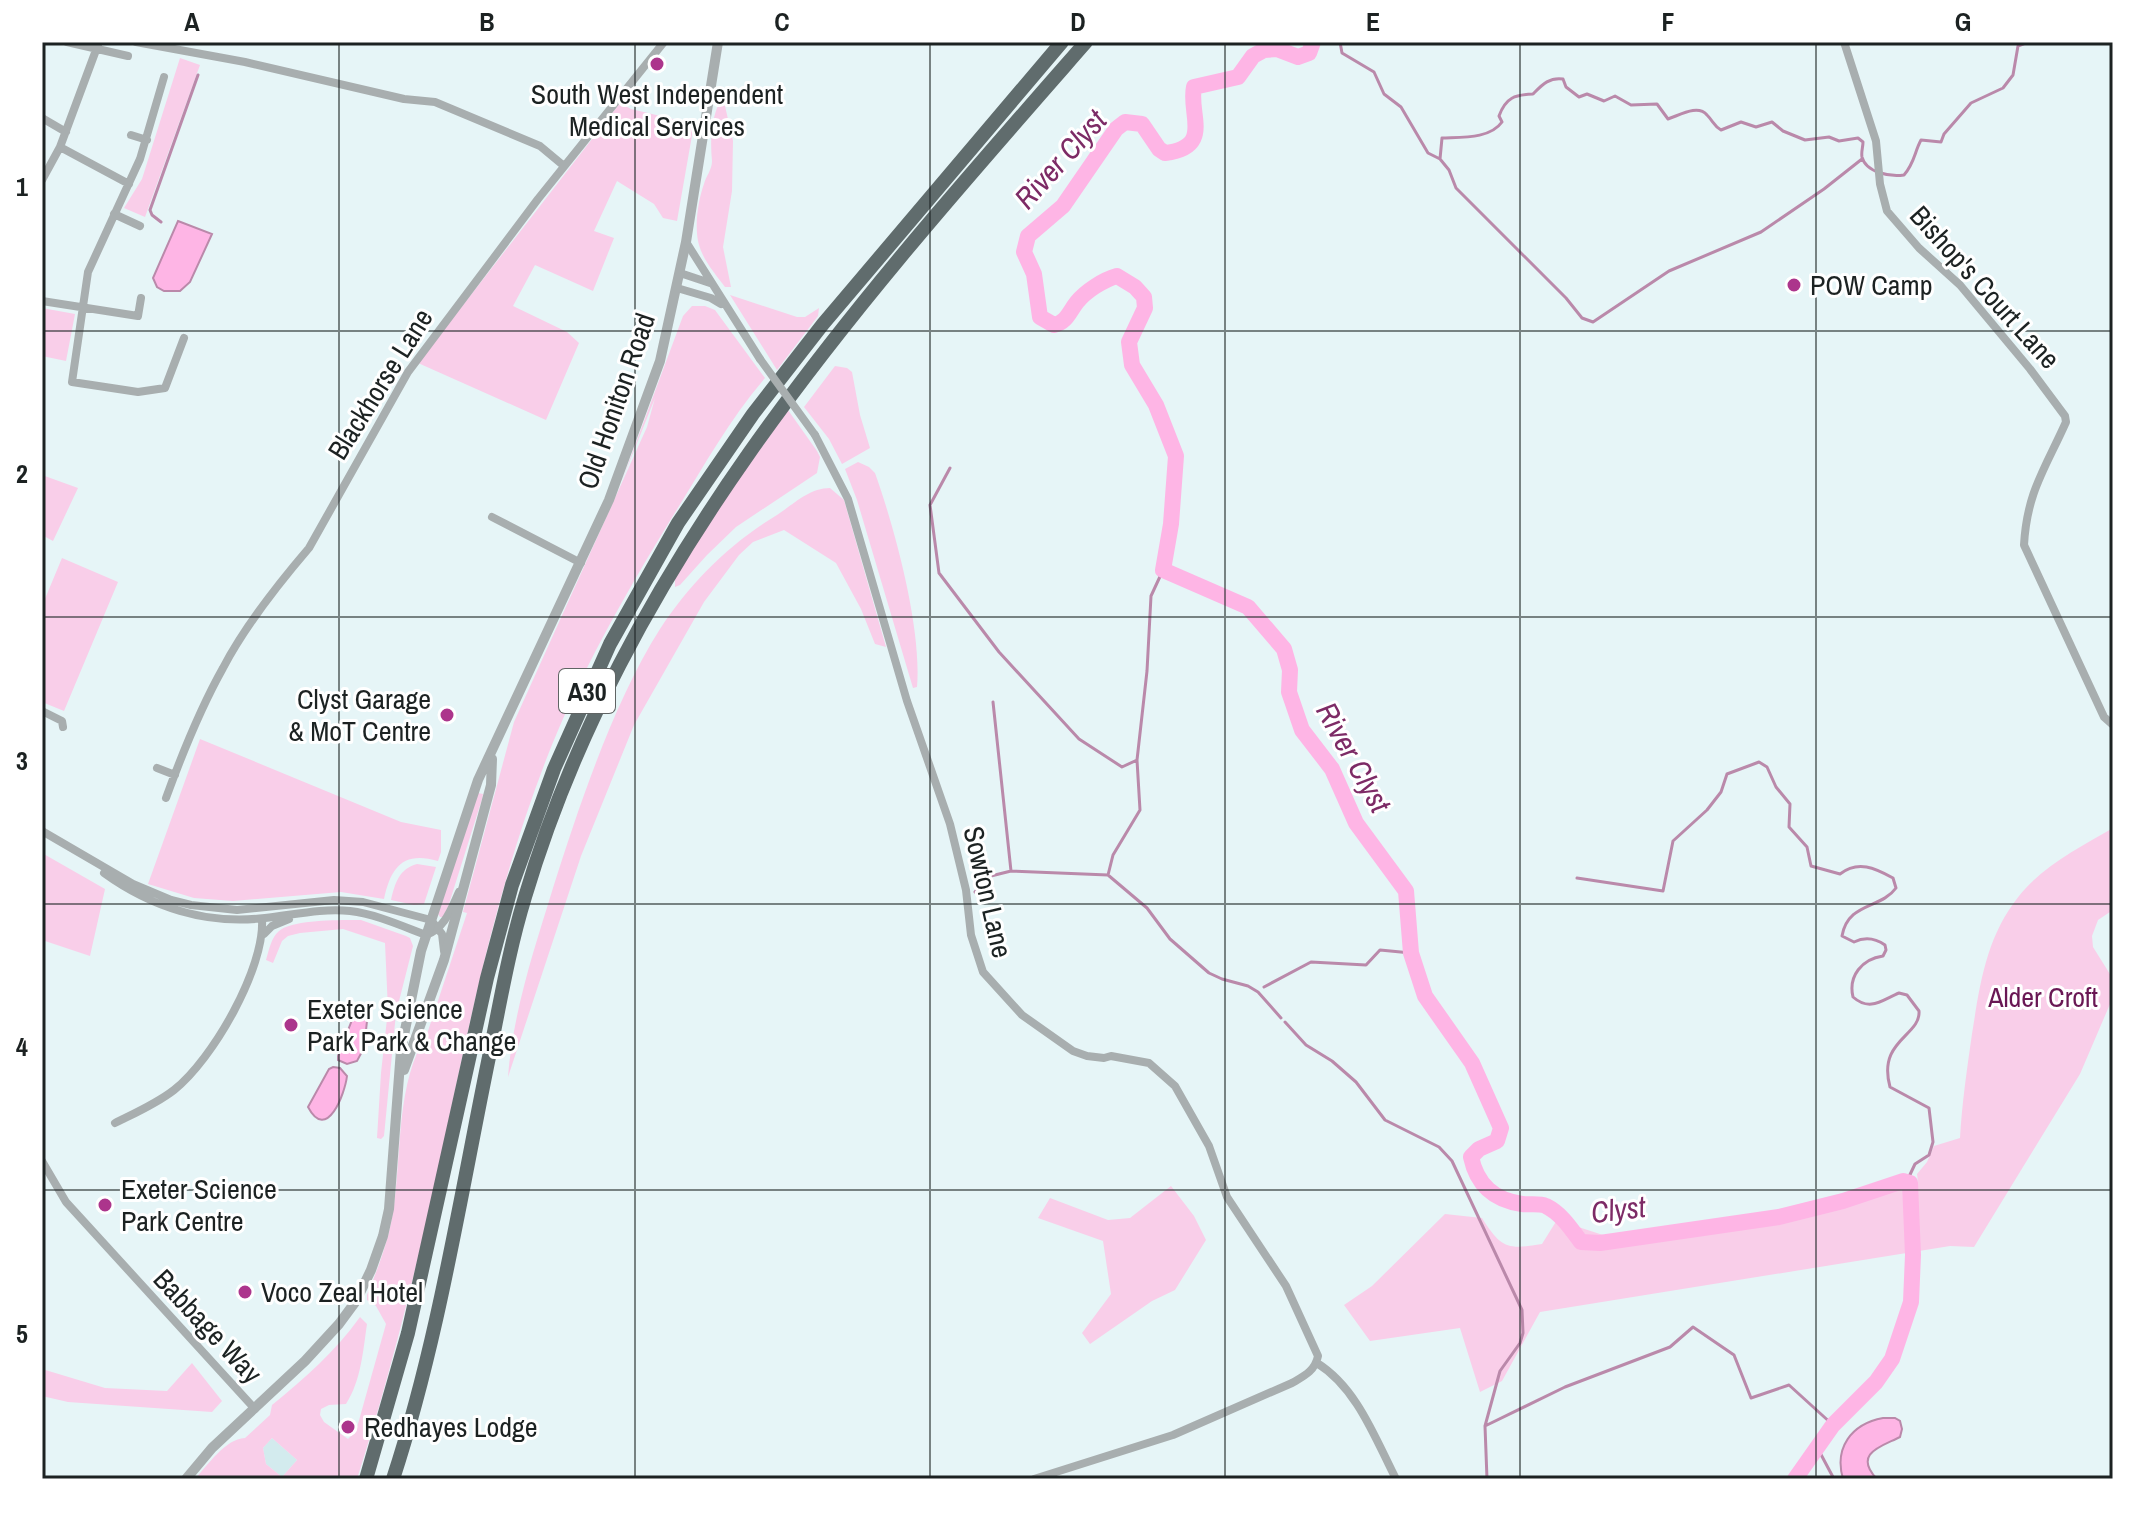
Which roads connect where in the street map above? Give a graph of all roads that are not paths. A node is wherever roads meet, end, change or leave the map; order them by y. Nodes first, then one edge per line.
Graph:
1 (67, 42) edge
2 (136, 42) edge
3 (664, 42) edge
4 (718, 42) edge
5 (1062, 42) edge
6 (1086, 42) edge
7 (1844, 42) edge
8 (98, 46) edge
9 (128, 56) dead end
10 (164, 77) dead end
11 (42, 118) edge
12 (66, 132) junction
13 (131, 135) dead end
14 (147, 140) junction
15 (60, 147) junction
16 (564, 166) junction
17 (42, 180) edge
18 (129, 184) junction
19 (114, 214) junction
20 (140, 226) dead end
21 (686, 242) junction
22 (680, 273) junction
23 (712, 284) junction
24 (677, 288) junction
25 (141, 298) dead end
26 (42, 301) edge
27 (725, 306) junction
28 (83, 309) junction
29 (184, 338) dead end
30 (492, 517) dead end
31 (581, 563) junction
32 (42, 711) edge
33 (2113, 725) edge
34 (63, 727) dead end
35 (492, 753) junction
36 (157, 768) dead end
37 (175, 775) junction
38 (166, 798) dead end
39 (42, 831) edge
40 (93, 861) junction
41 (463, 884) junction
42 (271, 907) junction
43 (237, 910) junction
44 (329, 912) junction
45 (262, 919) junction
46 (434, 924) junction
47 (263, 935) junction
48 (426, 935) junction
49 (444, 960) junction
50 (401, 1078) junction
51 (115, 1123) dead end
52 (43, 1163) edge
53 (1317, 1363) junction
54 (255, 1409) junction
55 (186, 1479) edge
56 (366, 1479) edge
57 (393, 1479) edge
58 (1034, 1479) edge
59 (1396, 1479) edge

1 - 8 street
2 - 16 street
3 - 16 street, Blackhorse Lane
4 - 21 street, Old Honiton Road
5 - 56 highway, A30
6 - 57 highway, A30
7 - 33 street, Bishop's Court Lane
8 - 9 street
8 - 12 street
10 - 14 street
11 - 12 street
12 - 15 street
13 - 14 street
14 - 18 street
15 - 17 street
15 - 18 street
16 - 37 street, Blackhorse Lane
18 - 19 street
19 - 20 street
19 - 28 street
21 - 22 street, Old Honiton Road
21 - 23 street, Sowton Lane
22 - 23 street
22 - 24 street, Old Honiton Road
23 - 27 street, Sowton Lane
24 - 27 street
24 - 31 street, Old Honiton Road
25 - 28 street
26 - 28 street
27 - 53 street, Sowton Lane, bridge
28 - 29 street
30 - 31 street
31 - 35 street, Old Honiton Road
32 - 34 street
35 - 41 street, Old Honiton Road
35 - 46 street, Old Honiton Road
36 - 37 street
37 - 38 street, Blackhorse Lane
39 - 40 street
40 - 43 street
40 - 45 street
41 - 46 street, Old Honiton Road
41 - 49 street, Old Honiton Road
42 - 43 street
42 - 45 street
42 - 46 street
43 - 45 street
44 - 45 street
44 - 47 street
44 - 48 street
45 - 47 street
46 - 48 street, Old Honiton Road
46 - 49 street, Old Honiton Road
47 - 51 street
48 - 50 street, Old Honiton Road
49 - 50 street, Old Honiton Road
50 - 54 street, Old Honiton Road
52 - 54 street, Babbage Way
53 - 58 street
53 - 59 street
54 - 55 street, Old Honiton Road

